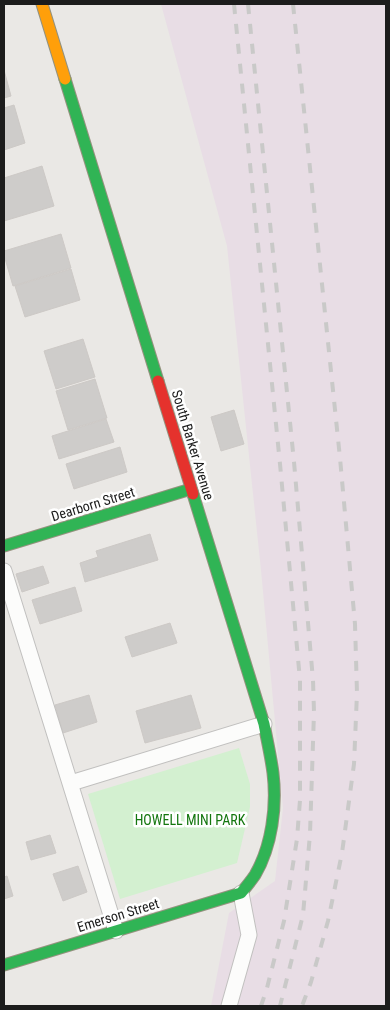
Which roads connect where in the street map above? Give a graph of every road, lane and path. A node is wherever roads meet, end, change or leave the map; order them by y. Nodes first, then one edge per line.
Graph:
1 (42, 4) edge
2 (190, 489) junction
3 (4, 546) edge
4 (4, 571) edge
5 (264, 724) junction
6 (71, 784) junction
7 (241, 893) junction
8 (116, 931) junction
9 (4, 965) edge
10 (229, 1006) edge

1 - 2 street, South Barker Avenue
2 - 3 street, Dearborn Street
2 - 5 street, South Barker Avenue
4 - 6 lane
5 - 6 lane
5 - 7 street, South Barker Avenue
6 - 8 lane
7 - 8 street, Emerson Street
7 - 10 lane
8 - 9 street, Emerson Street

